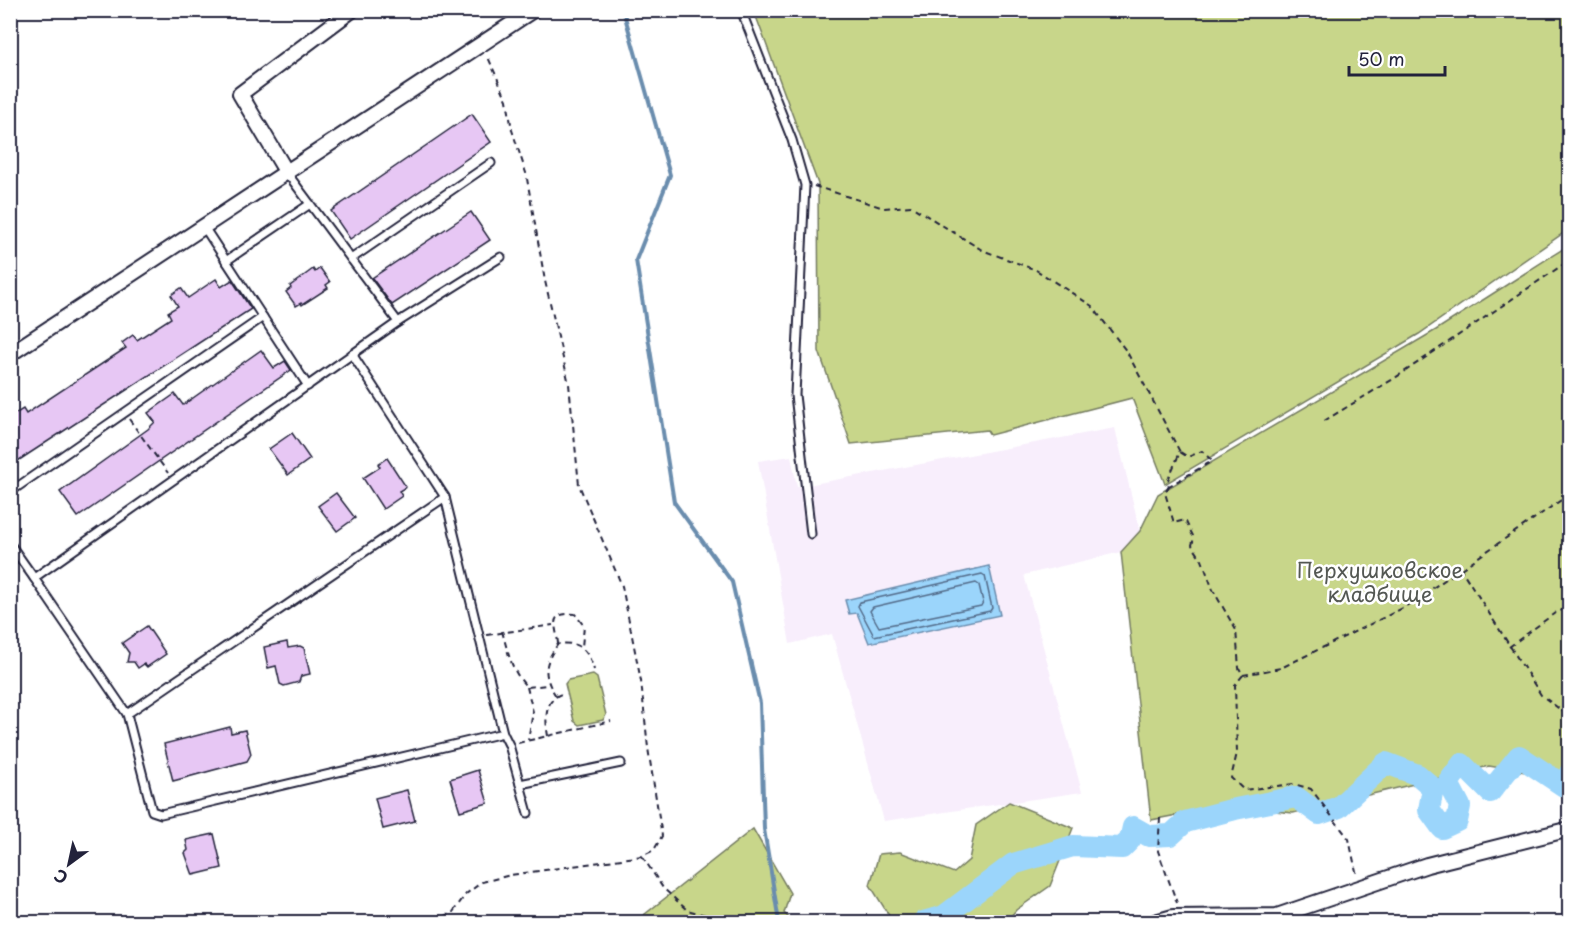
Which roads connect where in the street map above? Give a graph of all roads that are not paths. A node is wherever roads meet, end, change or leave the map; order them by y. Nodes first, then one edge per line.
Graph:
1 (352, 10) edge
2 (533, 10) edge
3 (741, 10) edge
4 (491, 163) dead end
5 (287, 173) junction
6 (310, 204) junction
7 (204, 227) junction
8 (501, 257) dead end
9 (351, 259) junction
10 (226, 261) junction
11 (263, 317) junction
12 (398, 322) junction
13 (10, 354) edge
14 (352, 354) junction
15 (308, 386) junction
16 (10, 492) edge
17 (445, 497) junction
18 (811, 534) dead end
19 (10, 544) edge
20 (34, 578) junction
21 (127, 714) junction
22 (503, 733) junction
23 (621, 763) dead end
24 (520, 784) junction
25 (528, 813) dead end
26 (1569, 829) edge
27 (1155, 922) edge

1 - 5 street
2 - 5 street
3 - 18 lane
4 - 9 lane
5 - 6 lane
5 - 7 street
6 - 9 lane
6 - 10 lane
7 - 10 lane
7 - 13 street
8 - 12 lane
9 - 12 lane
10 - 11 lane
11 - 15 lane
11 - 16 lane
12 - 14 lane
14 - 15 lane
14 - 17 lane
15 - 20 lane
17 - 21 lane
17 - 22 lane
19 - 20 lane
20 - 21 lane
21 - 22 lane
22 - 24 lane
23 - 24 lane
24 - 25 lane
26 - 27 street

